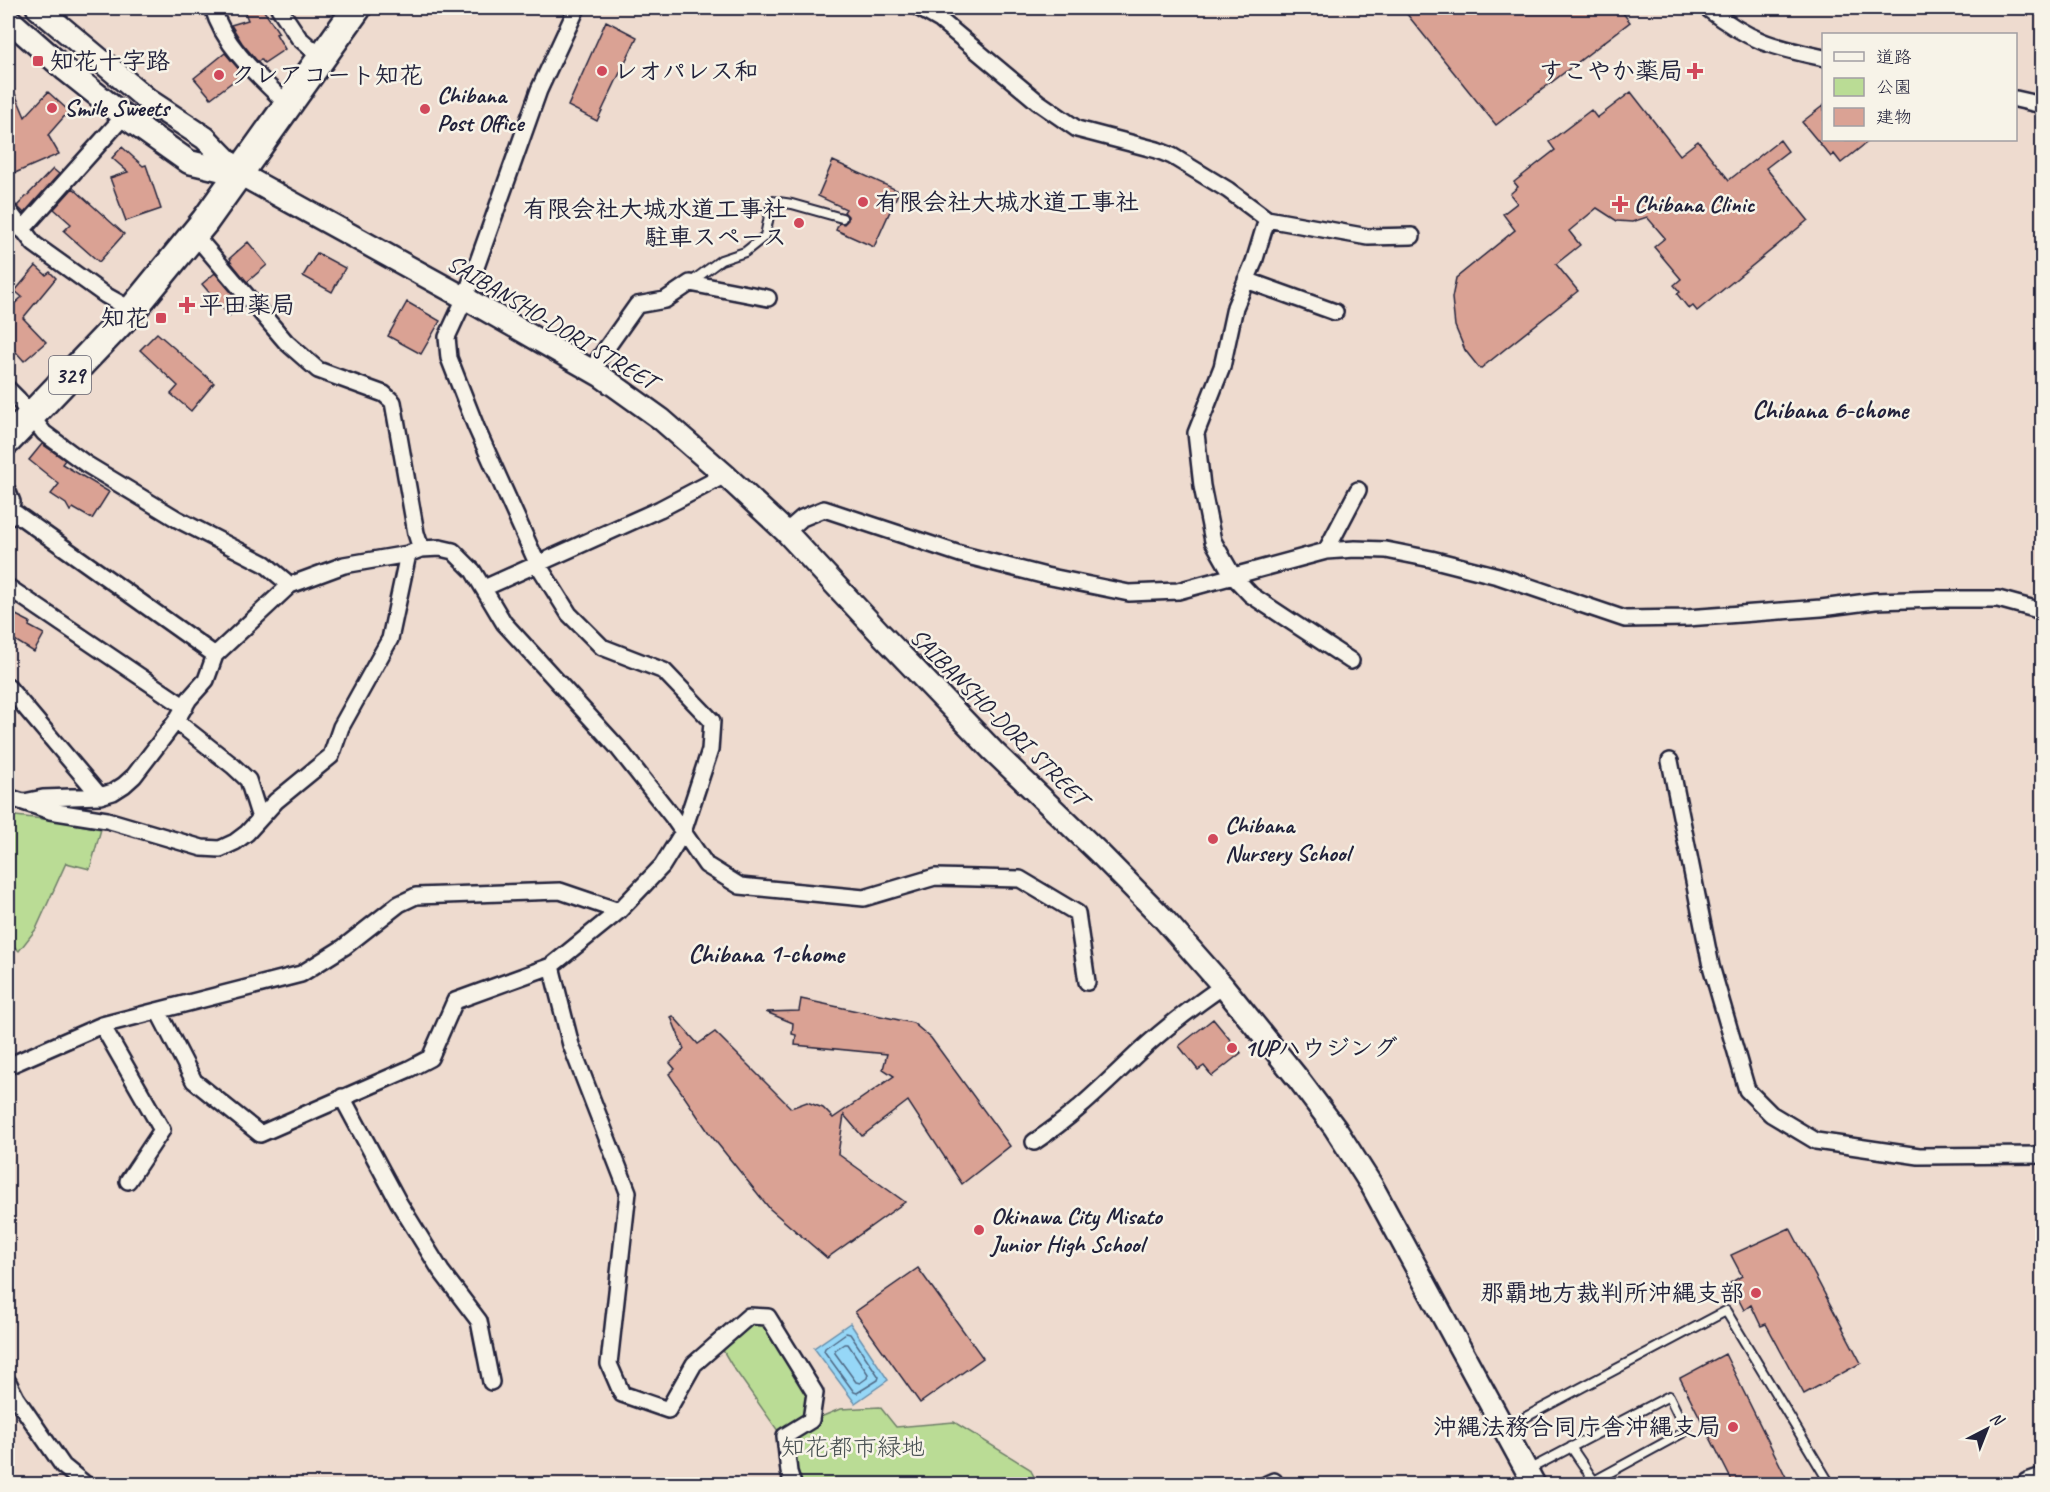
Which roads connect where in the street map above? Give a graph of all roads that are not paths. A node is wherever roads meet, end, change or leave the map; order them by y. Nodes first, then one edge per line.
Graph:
1 (38, 8) edge
2 (213, 8) edge
3 (279, 8) edge
4 (357, 8) edge
5 (577, 8) edge
6 (919, 8) edge
7 (1707, 8) edge
8 (8, 19) edge
9 (321, 57) junction
10 (1822, 58) edge
11 (2017, 99) edge
12 (288, 105) junction
13 (2043, 105) edge
14 (124, 116) junction
15 (240, 174) junction
16 (8, 210) edge
17 (842, 218) dead end
18 (1267, 219) junction
19 (22, 230) junction
20 (194, 234) junction
21 (1412, 236) dead end
22 (1246, 280) junction
23 (690, 283) junction
24 (465, 298) junction
25 (768, 298) dead end
26 (132, 310) junction
27 (1335, 312) dead end
28 (591, 370) junction
29 (8, 389) edge
30 (31, 416) junction
31 (8, 440) edge
32 (725, 475) junction
33 (1358, 490) dead end
34 (8, 492) edge
35 (9, 514) edge
36 (786, 532) junction
37 (1326, 551) junction
38 (415, 552) junction
39 (537, 563) junction
40 (1233, 576) junction
41 (290, 585) junction
42 (8, 587) edge
43 (484, 588) junction
44 (2043, 611) edge
45 (216, 655) junction
46 (1352, 661) dead end
47 (8, 687) edge
48 (185, 706) junction
49 (176, 721) junction
50 (1670, 761) dead end
51 (100, 796) junction
52 (8, 797) edge
53 (24, 802) junction
54 (260, 818) junction
55 (683, 832) junction
56 (619, 911) junction
57 (551, 966) junction
58 (1087, 982) dead end
59 (1223, 986) junction
60 (158, 1011) junction
61 (102, 1025) junction
62 (8, 1066) edge
63 (342, 1097) junction
64 (1034, 1142) dead end
65 (2043, 1155) edge
66 (128, 1181) dead end
67 (8, 1382) edge
68 (491, 1382) dead end
69 (1504, 1428) junction
70 (1571, 1447) junction
71 (1530, 1477) edge
72 (2043, 1479) edge
73 (85, 1485) edge
74 (794, 1485) edge
75 (1830, 1485) edge
76 (2028, 1485) edge

1 - 15 main road
2 - 12 street
3 - 9 street
4 - 9 highway, 329
5 - 24 street
6 - 18 street
7 - 10 street
8 - 14 main road
9 - 12 highway, 329
11 - 13 street
12 - 15 highway, 329
14 - 15 main road
14 - 19 street
15 - 20 highway, 329
15 - 24 main road, SAIBANSHO-DORI STREET
16 - 19 street
17 - 23 lane
18 - 21 street
18 - 22 street
19 - 26 street
20 - 26 highway, 329
20 - 38 street
22 - 27 street
22 - 40 street
23 - 25 street
23 - 28 street
24 - 28 main road, SAIBANSHO-DORI STREET
24 - 39 street
26 - 30 highway, 329
28 - 32 main road, SAIBANSHO-DORI STREET
29 - 30 street
30 - 31 highway, 329
30 - 41 street
32 - 36 main road, SAIBANSHO-DORI STREET
32 - 39 street
33 - 37 street
34 - 35 street
35 - 45 street
36 - 40 street
36 - 59 main road, SAIBANSHO-DORI STREET
37 - 40 street
37 - 44 street
38 - 41 street
38 - 43 street
38 - 54 street
39 - 43 street
39 - 55 street
40 - 46 street
41 - 45 street
42 - 48 street
43 - 55 street
45 - 48 street
47 - 51 street
48 - 49 street
49 - 51 street
49 - 54 street
50 - 65 street
51 - 53 street
52 - 53 street
53 - 54 street
55 - 56 street
55 - 58 street
56 - 57 street
56 - 60 street
57 - 63 street
57 - 74 street
59 - 64 street
59 - 69 main road, SAIBANSHO-DORI STREET
60 - 61 street
60 - 63 street
61 - 62 street
61 - 66 street
63 - 68 street
67 - 73 street
69 - 71 main road, SAIBANSHO-DORI STREET
69 - 75 lane
70 - 70 lane
70 - 71 lane
72 - 76 main road

